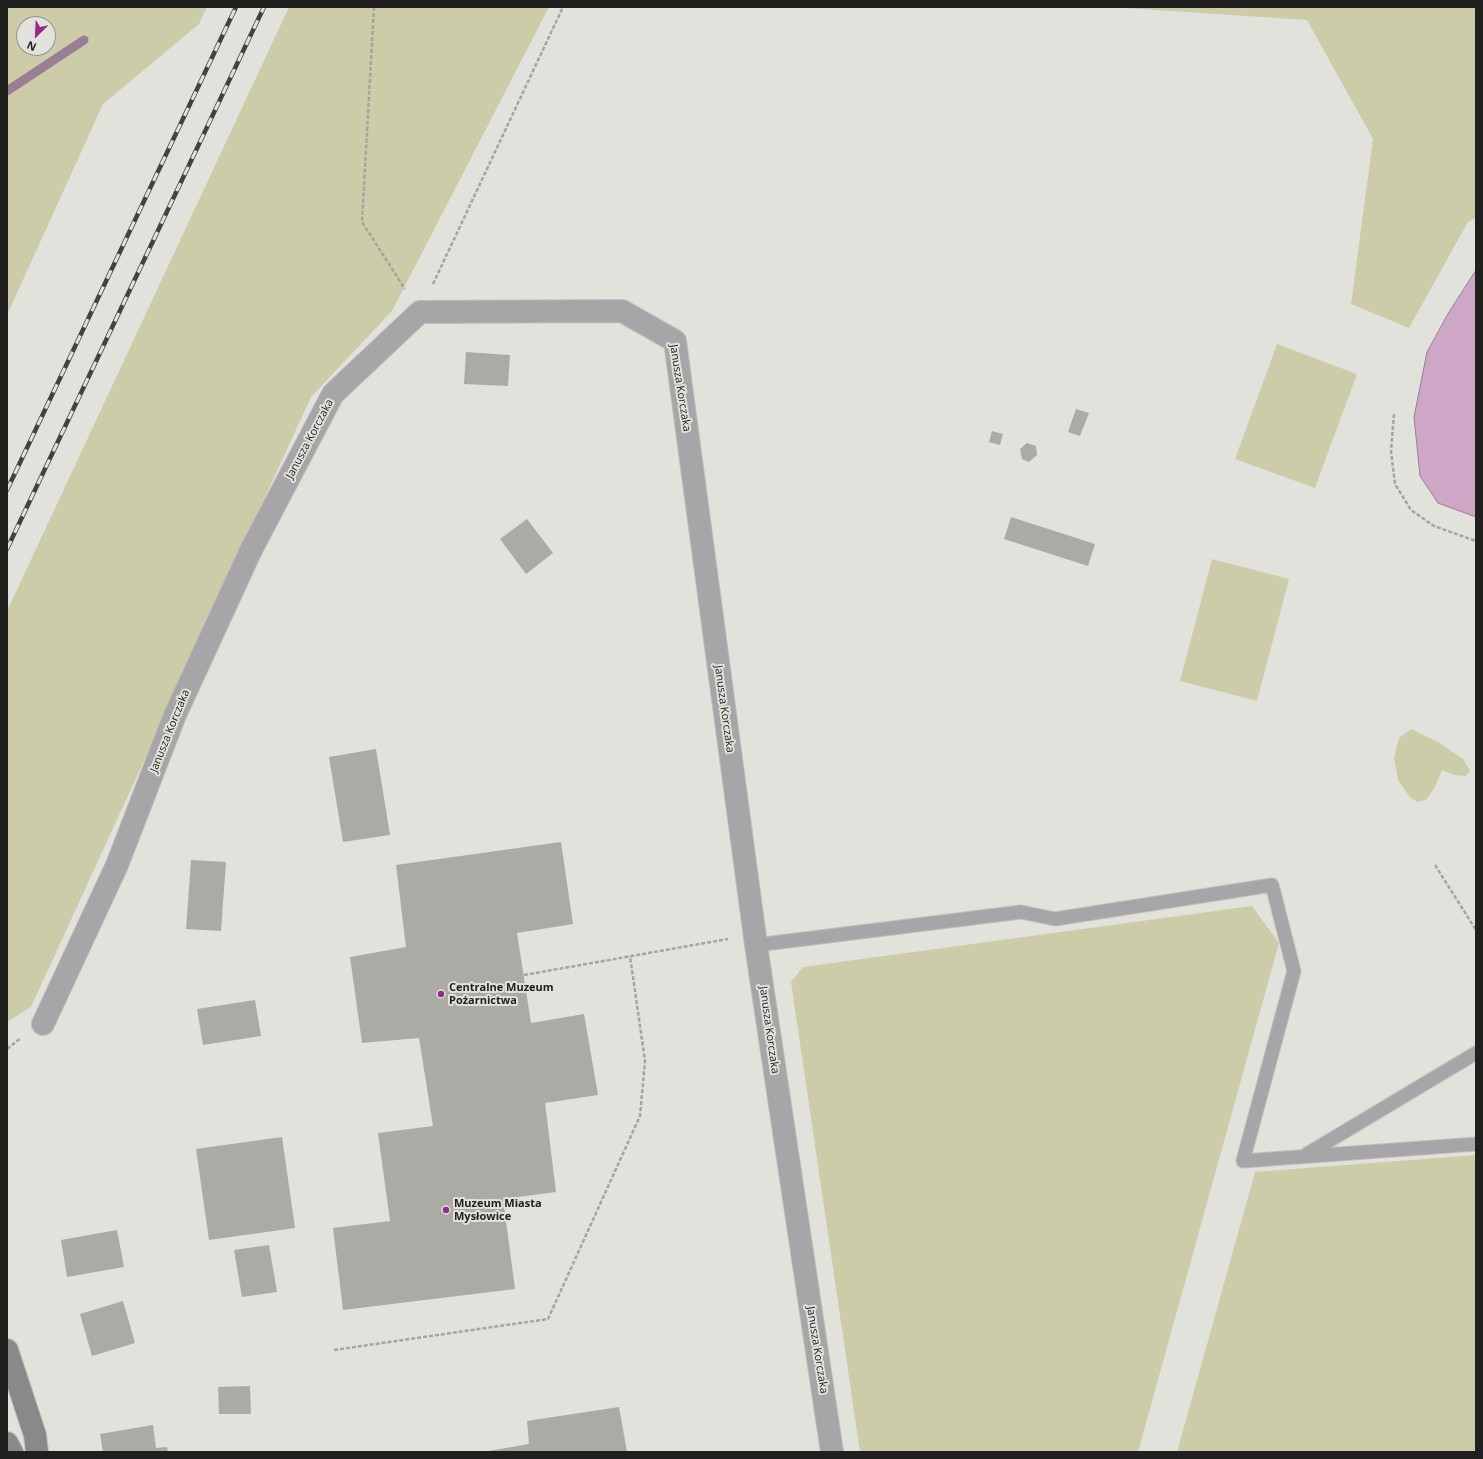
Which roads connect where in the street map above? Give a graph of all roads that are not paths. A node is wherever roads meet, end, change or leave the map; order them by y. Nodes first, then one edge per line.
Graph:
1 (756, 939) junction
2 (43, 1024) dead end
3 (1476, 1053) edge
4 (1476, 1144) edge
5 (1304, 1156) junction
6 (7, 1350) edge
7 (7, 1443) edge
8 (12, 1452) edge
9 (37, 1452) edge
10 (832, 1452) edge

1 - 2 street, Janusza Korczaka
1 - 5 lane
1 - 10 street, Janusza Korczaka
3 - 5 lane
4 - 5 lane
6 - 9 main road
7 - 8 main road

